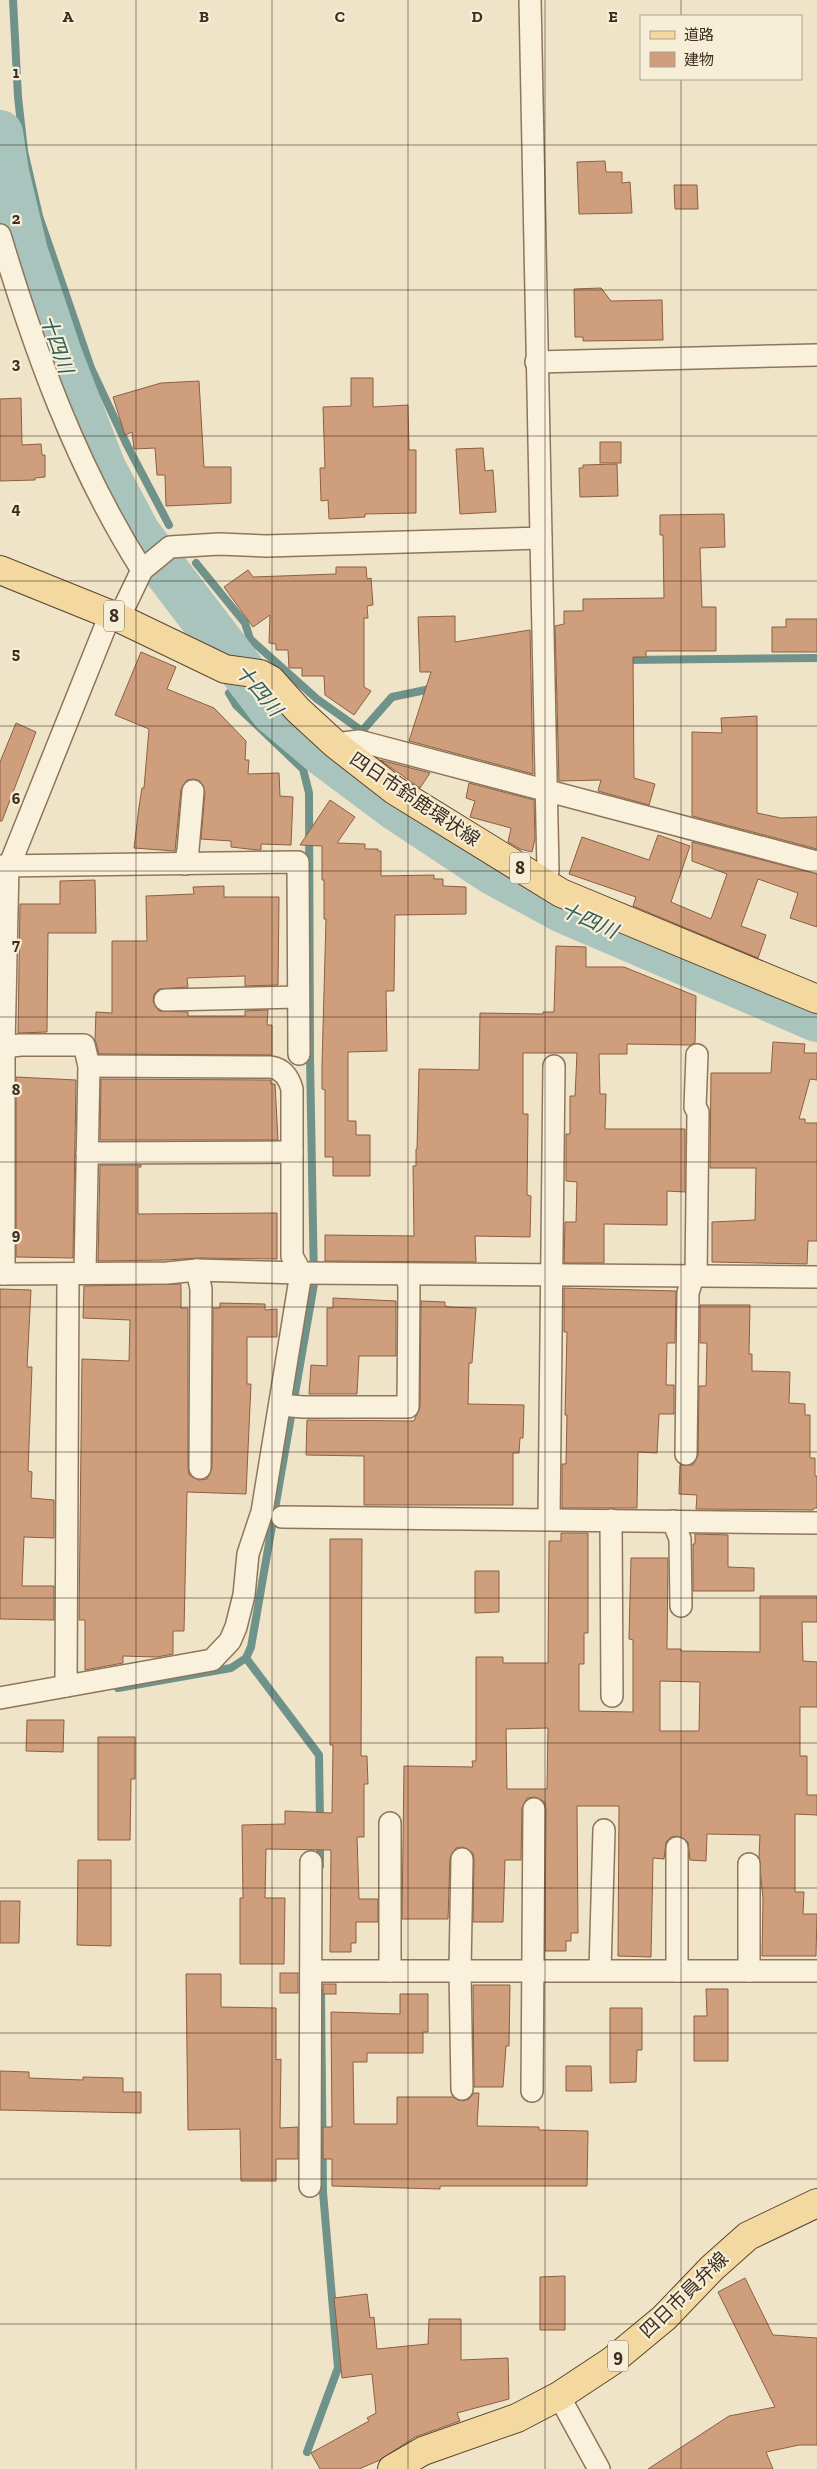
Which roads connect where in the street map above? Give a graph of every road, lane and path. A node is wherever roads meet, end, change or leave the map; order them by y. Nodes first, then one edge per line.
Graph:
1 (530, 0) edge
2 (0, 235) edge
3 (817, 355) edge
4 (536, 362) junction
5 (541, 538) junction
6 (0, 570) edge
7 (142, 570) junction
8 (114, 616) junction
9 (335, 744) junction
10 (547, 790) junction
11 (193, 791) dead end
12 (817, 862) edge
13 (184, 864) junction
14 (4, 866) edge
15 (541, 881) junction
16 (0, 894) edge
17 (298, 997) junction
18 (817, 999) edge
19 (165, 1000) dead end
20 (4, 1047) junction
21 (299, 1054) dead end
22 (697, 1055) dead end
23 (89, 1066) junction
24 (554, 1066) dead end
25 (292, 1152) junction
26 (87, 1153) junction
27 (197, 1270) junction
28 (310, 1273) junction
29 (2, 1274) edge
30 (76, 1274) junction
31 (406, 1275) junction
32 (552, 1276) junction
33 (695, 1276) junction
34 (817, 1277) edge
35 (288, 1405) junction
36 (686, 1454) dead end
37 (200, 1468) dead end
38 (282, 1517) dead end
39 (549, 1519) junction
40 (611, 1520) junction
41 (673, 1521) junction
42 (817, 1523) edge
43 (681, 1606) dead end
44 (66, 1686) junction
45 (612, 1696) dead end
46 (0, 1698) edge
47 (534, 1809) dead end
48 (390, 1823) dead end
49 (604, 1830) dead end
50 (677, 1848) dead end
51 (462, 1859) dead end
52 (311, 1862) dead end
53 (749, 1864) dead end
54 (600, 1970) junction
55 (319, 1971) junction
56 (390, 1971) junction
57 (460, 1971) junction
58 (533, 1971) junction
59 (677, 1971) junction
60 (749, 1971) junction
61 (817, 1971) edge
62 (462, 2089) dead end
63 (532, 2091) dead end
64 (310, 2186) dead end
65 (817, 2203) edge
66 (559, 2396) junction
67 (597, 2465) edge
68 (392, 2469) edge

1 - 4 street
2 - 7 street
3 - 4 street
4 - 5 street
5 - 7 street
5 - 10 street
6 - 8 main road, 四日市鈴鹿環状線 / 8
7 - 8 street
8 - 9 main road, 四日市鈴鹿環状線 / 8
8 - 14 street
9 - 10 street
9 - 15 main road, 四日市鈴鹿環状線 / 8
10 - 12 street
10 - 15 street
11 - 13 street
13 - 14 street
13 - 17 street
14 - 16 street
14 - 20 street
15 - 18 main road, 四日市鈴鹿環状線 / 8
17 - 19 street
17 - 21 street
20 - 23 street
20 - 29 street
22 - 33 street
23 - 25 street
23 - 26 street
24 - 32 street
25 - 26 street
25 - 28 street
26 - 30 street
27 - 28 street
27 - 30 street
27 - 37 street
28 - 31 street
28 - 35 street
29 - 30 street
30 - 44 street
31 - 32 street
31 - 35 street
32 - 33 street
32 - 39 street
33 - 34 street
33 - 36 street
35 - 44 street
38 - 39 street
39 - 40 street
40 - 41 street
40 - 45 street
41 - 42 street
41 - 43 street
44 - 46 street
47 - 58 street
48 - 56 street
49 - 54 street
50 - 59 street
51 - 57 street
52 - 55 street
53 - 60 street
54 - 58 street
54 - 59 street
55 - 56 street
55 - 64 street
56 - 57 street
57 - 58 street
57 - 62 street
58 - 63 street
59 - 60 street
60 - 61 street
65 - 66 main road, 四日市員弁線 / 9
66 - 67 street
66 - 68 main road, 四日市員弁線 / 9

